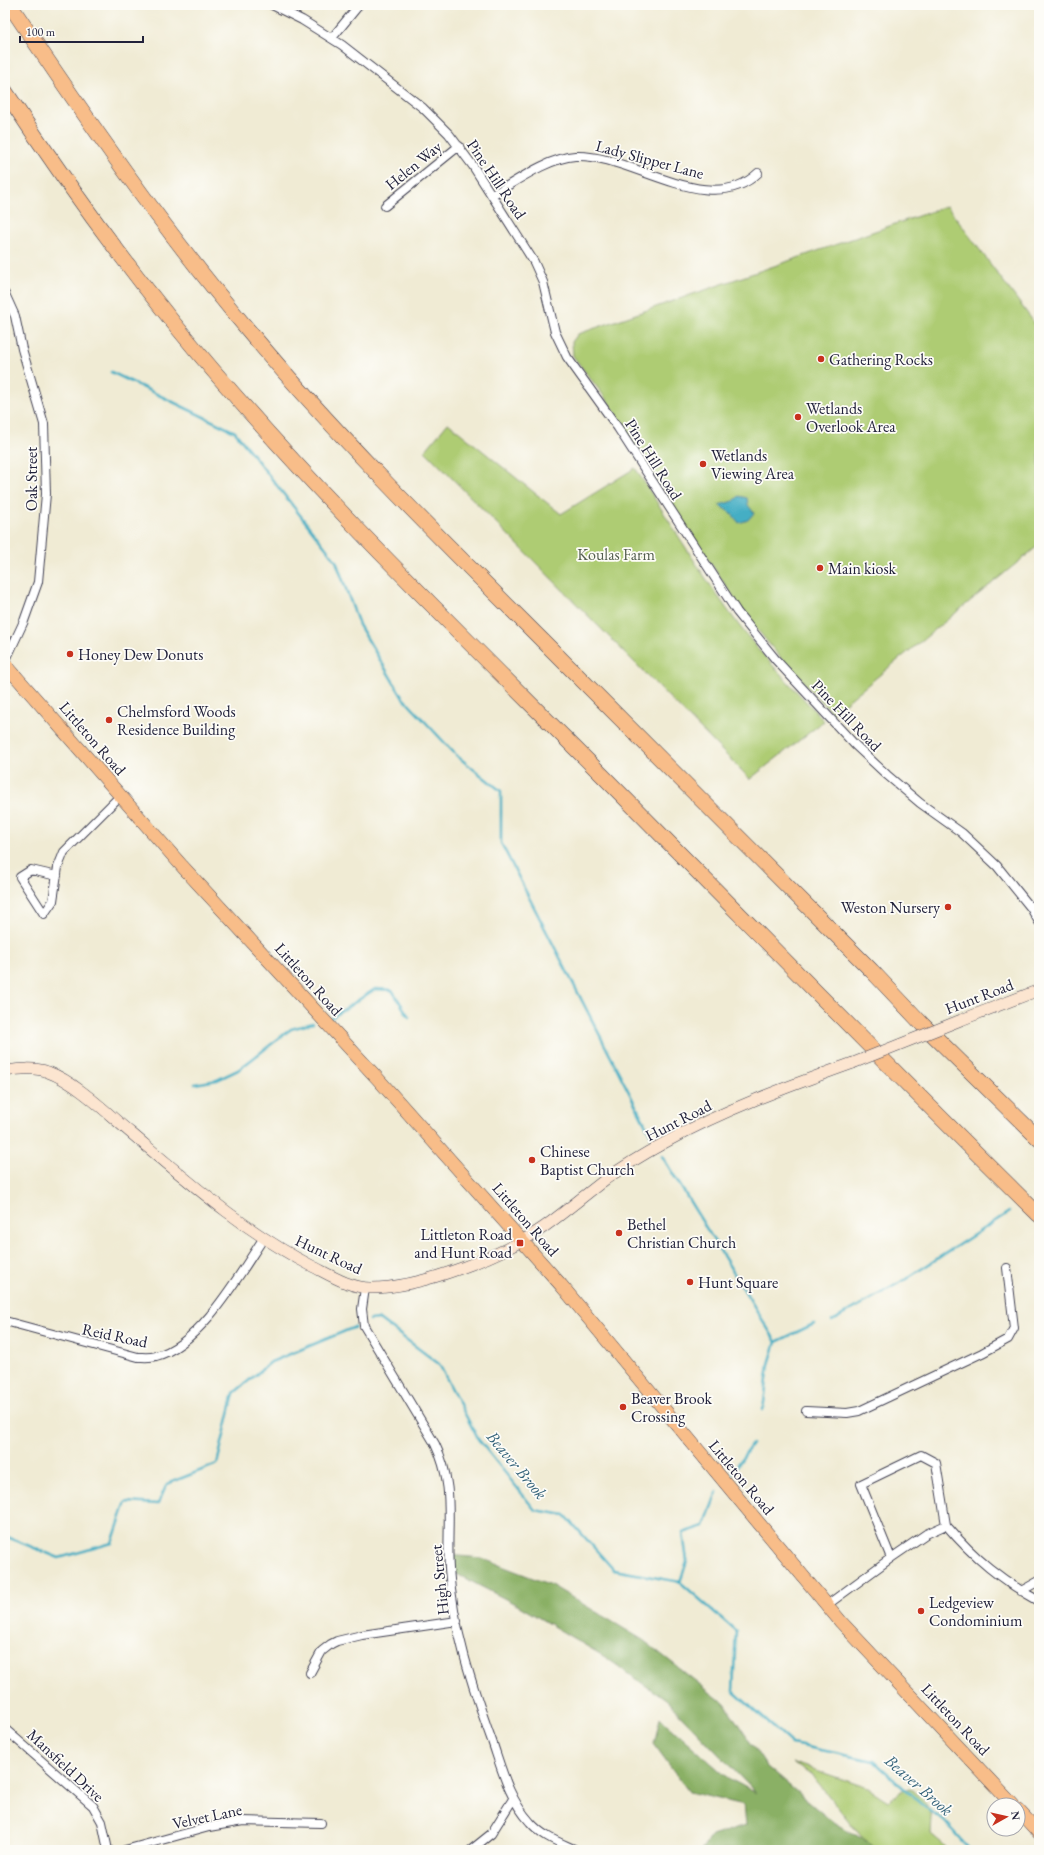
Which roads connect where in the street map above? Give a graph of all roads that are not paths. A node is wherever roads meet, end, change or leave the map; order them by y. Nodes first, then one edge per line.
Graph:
1 (10, 5) edge
2 (272, 5) edge
3 (359, 5) edge
4 (332, 38) junction
5 (5, 91) edge
6 (459, 146) junction
7 (758, 173) dead end
8 (492, 195) junction
9 (385, 206) dead end
10 (5, 294) edge
11 (5, 663) edge
12 (121, 795) junction
13 (56, 876) junction
14 (1039, 922) edge
15 (1039, 990) edge
16 (5, 1071) edge
17 (1039, 1139) edge
18 (1039, 1215) edge
19 (263, 1239) junction
20 (522, 1241) junction
21 (1007, 1268) dead end
22 (365, 1288) junction
23 (5, 1321) edge
24 (806, 1411) dead end
25 (946, 1526) junction
26 (890, 1558) junction
27 (1039, 1581) edge
28 (1021, 1591) junction
29 (1039, 1601) edge
30 (827, 1605) junction
31 (457, 1621) junction
32 (310, 1673) dead end
33 (5, 1729) edge
34 (1006, 1797) edge
35 (513, 1799) junction
36 (1026, 1819) edge
37 (321, 1823) dead end
38 (1039, 1833) edge
39 (108, 1850) edge
40 (125, 1850) edge
41 (471, 1850) edge
42 (576, 1850) edge

1 - 17 highway
2 - 4 street, Pine Hill Road
3 - 4 street
4 - 6 street, Pine Hill Road
5 - 18 highway
6 - 8 street, Pine Hill Road
6 - 9 street, Helen Way
7 - 8 street, Lady Slipper Lane
8 - 14 street, Pine Hill Road
10 - 11 street, Oak Street
11 - 12 main road, Littleton Road
12 - 13 street
12 - 20 main road, Littleton Road
13 - 13 street
15 - 20 street, Hunt Road, bridge
16 - 19 street, Hunt Road
19 - 22 street, Hunt Road
19 - 23 street, Reid Road
20 - 22 street, Hunt Road
20 - 30 main road, Littleton Road
21 - 24 street
22 - 31 street, High Street
25 - 26 street
25 - 26 street
25 - 28 street
26 - 30 street
27 - 28 street
28 - 29 street
30 - 34 main road, Littleton Road
31 - 32 street
31 - 35 street, High Street
33 - 39 street, Mansfield Drive
35 - 41 street
35 - 42 street, High Street
36 - 38 main road
37 - 40 street, Velvet Lane

